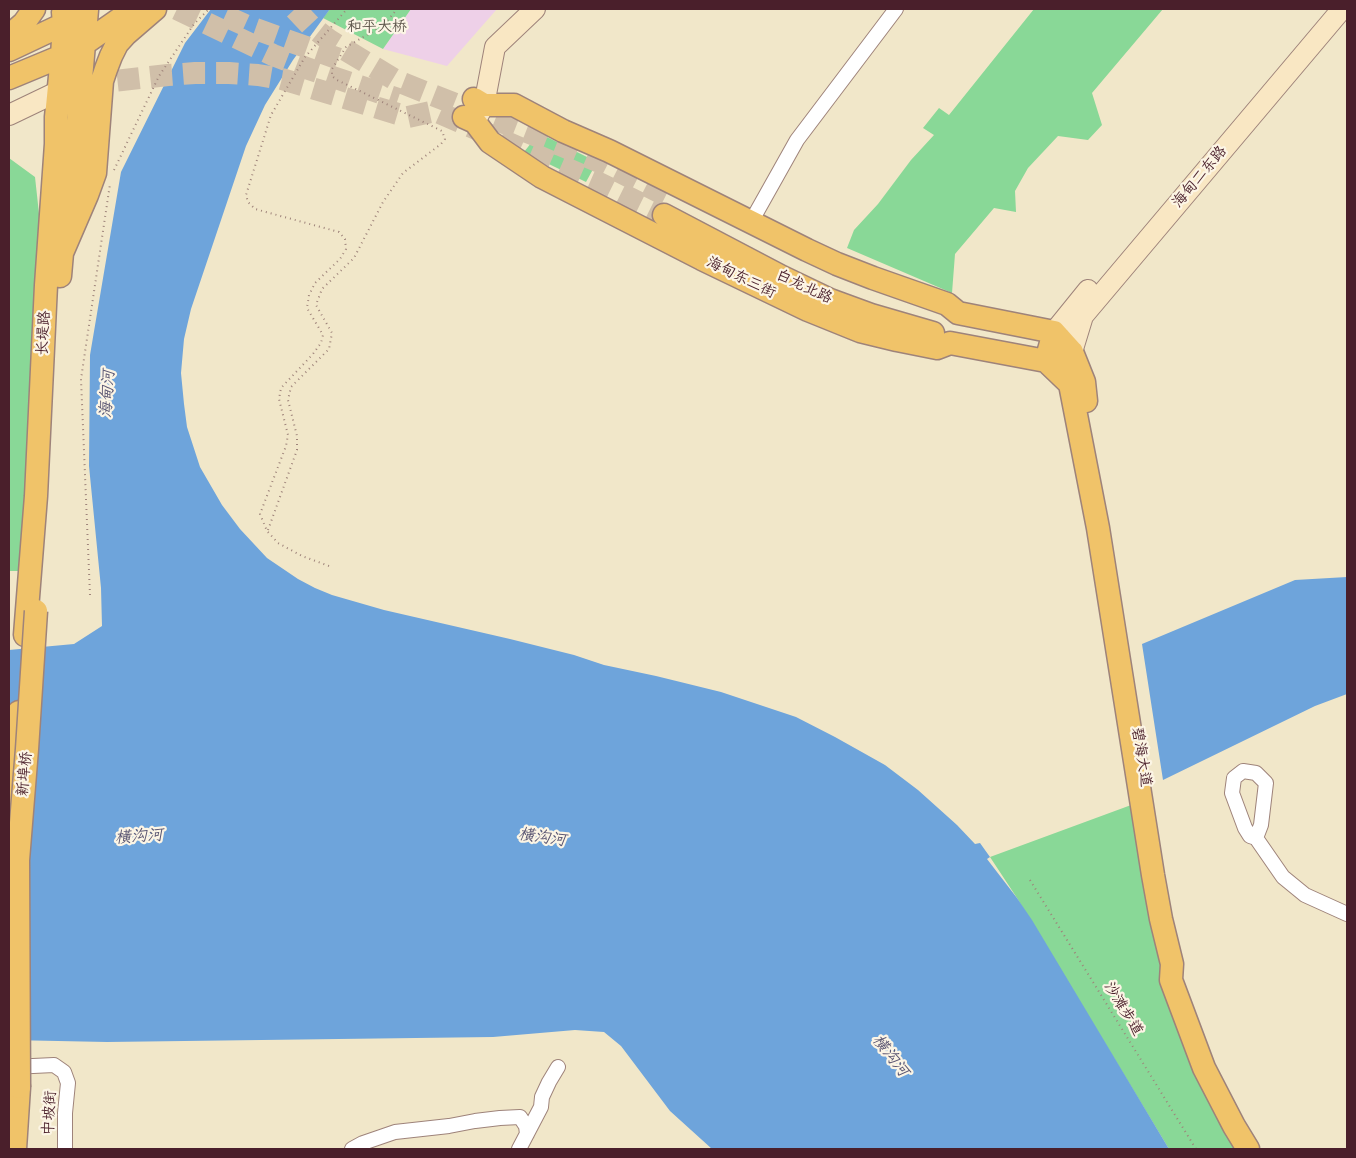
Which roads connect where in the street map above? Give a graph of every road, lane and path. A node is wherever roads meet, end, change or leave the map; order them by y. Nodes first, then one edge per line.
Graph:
1 (34, 9) edge
2 (87, 9) edge
3 (134, 9) edge
4 (155, 9) edge
5 (209, 9) edge
6 (347, 9) edge
7 (397, 9) edge
8 (520, 9) edge
9 (535, 9) edge
10 (896, 9) edge
11 (1327, 9) edge
12 (1342, 9) edge
13 (63, 16) edge
14 (9, 36) edge
15 (84, 44) junction
16 (9, 50) edge
17 (62, 56) junction
18 (9, 78) edge
19 (58, 91) junction
20 (474, 111) junction
21 (9, 114) edge
22 (112, 174) dead end
23 (110, 184) dead end
24 (751, 222) junction
25 (62, 252) junction
26 (958, 313) junction
27 (1054, 332) junction
28 (950, 343) junction
29 (1072, 352) junction
30 (1046, 361) junction
31 (267, 531) junction
32 (330, 566) dead end
33 (90, 595) dead end
34 (31, 611) junction
35 (9, 833) edge
36 (1256, 838) dead end
37 (1030, 880) dead end
38 (1347, 914) edge
39 (558, 1067) dead end
40 (14, 1074) edge
41 (527, 1134) junction
42 (15, 1149) edge
43 (65, 1149) edge
44 (352, 1149) edge
45 (519, 1149) edge
46 (1196, 1149) edge
47 (1248, 1149) edge
48 (1258, 1149) edge

1 - 14 main road
2 - 13 main road
2 - 15 main road
3 - 15 main road
4 - 25 main road
5 - 22 path
6 - 31 path
7 - 31 path
8 - 20 main road
9 - 20 main road
10 - 24 street
11 - 27 main road, 海甸二东路
12 - 29 main road, 海甸二东路
13 - 16 main road
13 - 17 main road, 长堤路
15 - 17 main road
15 - 25 main road
17 - 18 main road
17 - 19 main road, 长堤路
19 - 21 main road
19 - 34 main road, 长堤路
20 - 24 main road
20 - 28 main road, 海甸东三街
23 - 33 path
24 - 26 main road
25 - 34 main road
26 - 27 main road
26 - 28 main road, 白龙北路
27 - 29 main road
27 - 30 main road
28 - 30 main road, 海甸东三街
29 - 30 main road
29 - 48 main road, 碧海大道
30 - 47 main road, 碧海大道
31 - 32 path
34 - 35 main road, 新埠桥
34 - 40 main road, 新埠桥, bridge
36 - 38 street
37 - 46 path, 沙滩步道
39 - 41 street
40 - 42 main road, 新埠桥
40 - 43 street, 中坡街
41 - 44 street
41 - 45 street

